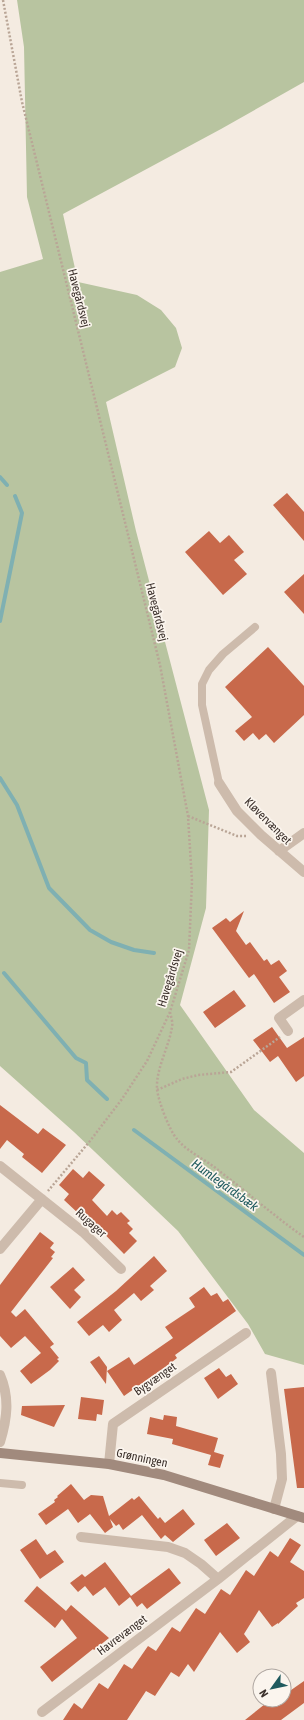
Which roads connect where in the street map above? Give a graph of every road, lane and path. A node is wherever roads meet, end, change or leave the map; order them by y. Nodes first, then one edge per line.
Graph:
1 (3, 0) edge
2 (255, 628) dead end
3 (219, 783) joint
4 (188, 816) junction
5 (304, 833) edge
6 (261, 835) junction
7 (279, 851) junction
8 (304, 872) edge
9 (304, 1000) edge
10 (170, 1012) junction
11 (288, 1031) joint
12 (157, 1090) junction
13 (0, 1166) edge
14 (42, 1198) junction
15 (304, 1237) edge
16 (0, 1249) edge
17 (121, 1269) dead end
18 (246, 1333) dead end
19 (271, 1372) dead end
20 (0, 1375) edge
21 (2, 1425) edge
22 (0, 1442) edge
23 (0, 1453) edge
24 (109, 1464) junction
25 (0, 1483) edge
26 (22, 1485) dead end
27 (274, 1509) junction
28 (300, 1517) edge
29 (81, 1537) dead end
30 (218, 1579) junction
31 (42, 1712) dead end

1 - 4 path, Havegårdsvej
2 - 3 lane
3 - 6 street, Kløvervænget
4 - 6 path
4 - 10 path, Havegårdsvej
5 - 7 street
6 - 7 street, Kløvervænget
7 - 8 street, Kløvervænget
9 - 11 street
10 - 12 path
10 - 14 path, Havegårdsvej
11 - 12 path
12 - 15 path
13 - 14 street, Rugager
14 - 16 street
14 - 17 street, Rugager
18 - 24 street, Bygvænget
19 - 27 street
20 - 21 street
21 - 22 street
23 - 24 street, Grønningen
24 - 27 street, Grønningen
25 - 26 lane
27 - 28 street, Grønningen
28 - 30 street, Havrevænget
29 - 30 street
30 - 31 street, Havrevænget

